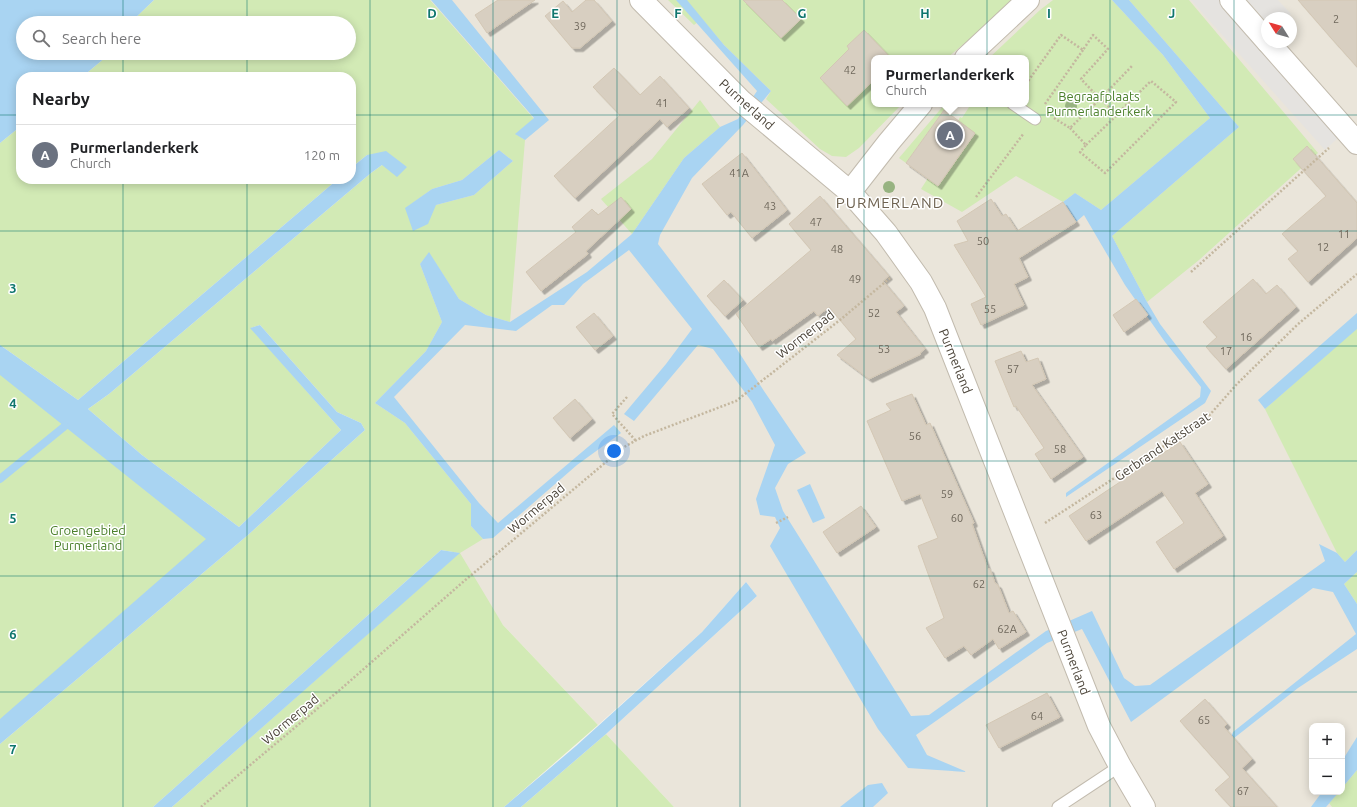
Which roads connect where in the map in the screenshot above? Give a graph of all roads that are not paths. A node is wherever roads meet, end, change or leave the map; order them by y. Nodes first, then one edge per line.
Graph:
1 (641, 0) edge
2 (1028, 0) edge
3 (1230, 0) edge
4 (1261, 35) edge
5 (1272, 48) edge
6 (969, 55) edge
7 (918, 107) edge
8 (1017, 107) edge
9 (1034, 119) road end
10 (1352, 137) edge
11 (850, 192) junction
12 (1120, 766) junction
13 (1058, 807) edge
14 (1144, 807) edge

1 - 11 street, Purmerland
2 - 6 street
3 - 4 street
5 - 10 street
7 - 11 street
8 - 9 lane
11 - 12 street, Purmerland
12 - 13 lane
12 - 14 street, Purmerland

